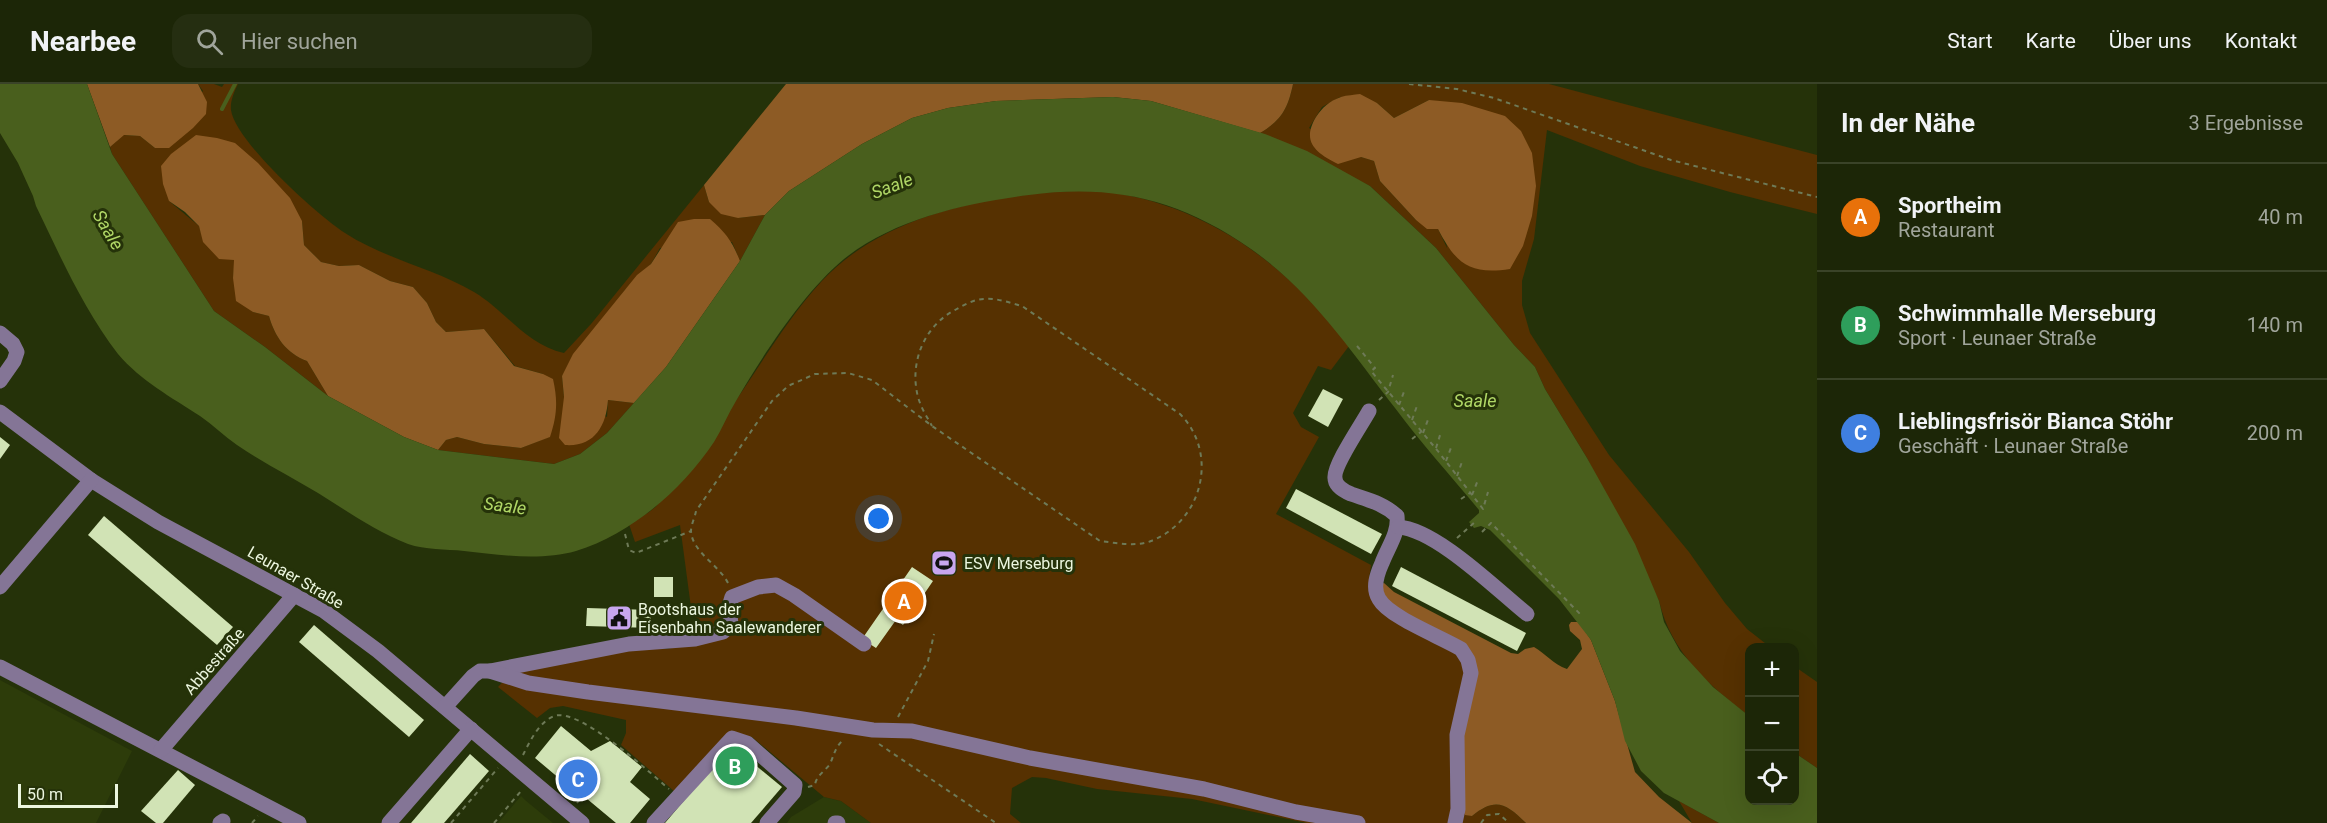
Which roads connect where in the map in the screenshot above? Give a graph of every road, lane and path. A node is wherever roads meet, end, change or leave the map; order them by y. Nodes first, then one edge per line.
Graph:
1 (1409, 84) edge
2 (1817, 197) edge
3 (0, 333) edge
4 (1358, 345) dead end
5 (1393, 375) dead end
6 (0, 381) edge
7 (1405, 389) dead end
8 (1388, 392) junction
9 (1418, 403) dead end
10 (1374, 405) joint
11 (1400, 405) junction
12 (0, 412) edge
13 (1429, 417) dead end
14 (1412, 420) junction
15 (932, 426) junction
16 (1422, 432) junction
17 (1441, 432) dead end
18 (1412, 439) dead end
19 (1452, 445) dead end
20 (1436, 448) junction
21 (1463, 459) dead end
22 (1446, 461) junction
23 (1457, 476) junction
24 (91, 480) junction
25 (1478, 480) dead end
26 (1488, 492) dead end
27 (1471, 494) junction
28 (1461, 499) dead end
29 (1475, 522) dead end
30 (1398, 526) junction
31 (691, 531) junction
32 (1482, 532) dead end
33 (625, 534) dead end
34 (1445, 548) junction
35 (0, 587) edge
36 (294, 595) junction
37 (732, 597) junction
38 (1527, 614) dead end
39 (1582, 616) dead end
40 (934, 634) dead end
41 (864, 644) dead end
42 (0, 667) edge
43 (490, 671) junction
44 (445, 707) junction
45 (857, 728) junction
46 (471, 729) junction
47 (891, 730) junction
48 (877, 743) dead end
49 (161, 750) junction
50 (508, 766) junction
51 (526, 786) dead end
52 (795, 788) junction
53 (585, 793) dead end
54 (678, 796) junction
55 (575, 806) dead end
56 (258, 816) dead end
57 (252, 823) edge
58 (299, 823) edge
59 (389, 823) edge
60 (451, 823) edge
61 (494, 823) edge
62 (582, 823) edge
63 (654, 823) edge
64 (767, 823) edge
65 (996, 823) edge
66 (1358, 823) edge
67 (1455, 823) edge
68 (1481, 823) edge
69 (1509, 823) edge

1 - 2 path
3 - 6 street
4 - 8 path
5 - 8 path
7 - 11 path
8 - 10 path
8 - 11 path
9 - 14 path
10 - 30 street
11 - 14 path
12 - 24 street, Leunaer Straße
13 - 16 path
14 - 16 path
15 - 15 path
15 - 31 path
16 - 18 path
16 - 20 path
17 - 20 path
19 - 22 path
20 - 22 path
21 - 23 path
22 - 23 path
23 - 27 path
24 - 35 street
24 - 36 street, Leunaer Straße
25 - 27 path
26 - 27 path
27 - 28 path
29 - 34 path
30 - 34 street
30 - 67 street
31 - 33 path
31 - 37 path
32 - 39 path
34 - 38 street
36 - 44 street, Leunaer Straße
36 - 49 street, Abbestraße
37 - 41 street
37 - 43 street
40 - 47 path
42 - 49 street
43 - 44 street
43 - 45 street
44 - 46 street, Leunaer Straße
45 - 47 street
45 - 52 path
46 - 50 street, Leunaer Straße
46 - 59 street
47 - 66 street
48 - 65 path
49 - 58 street
50 - 54 path
50 - 60 path
50 - 62 street, Leunaer Straße
51 - 61 path
52 - 54 street
52 - 64 street
53 - 55 path
54 - 63 street
56 - 57 path
68 - 69 path

